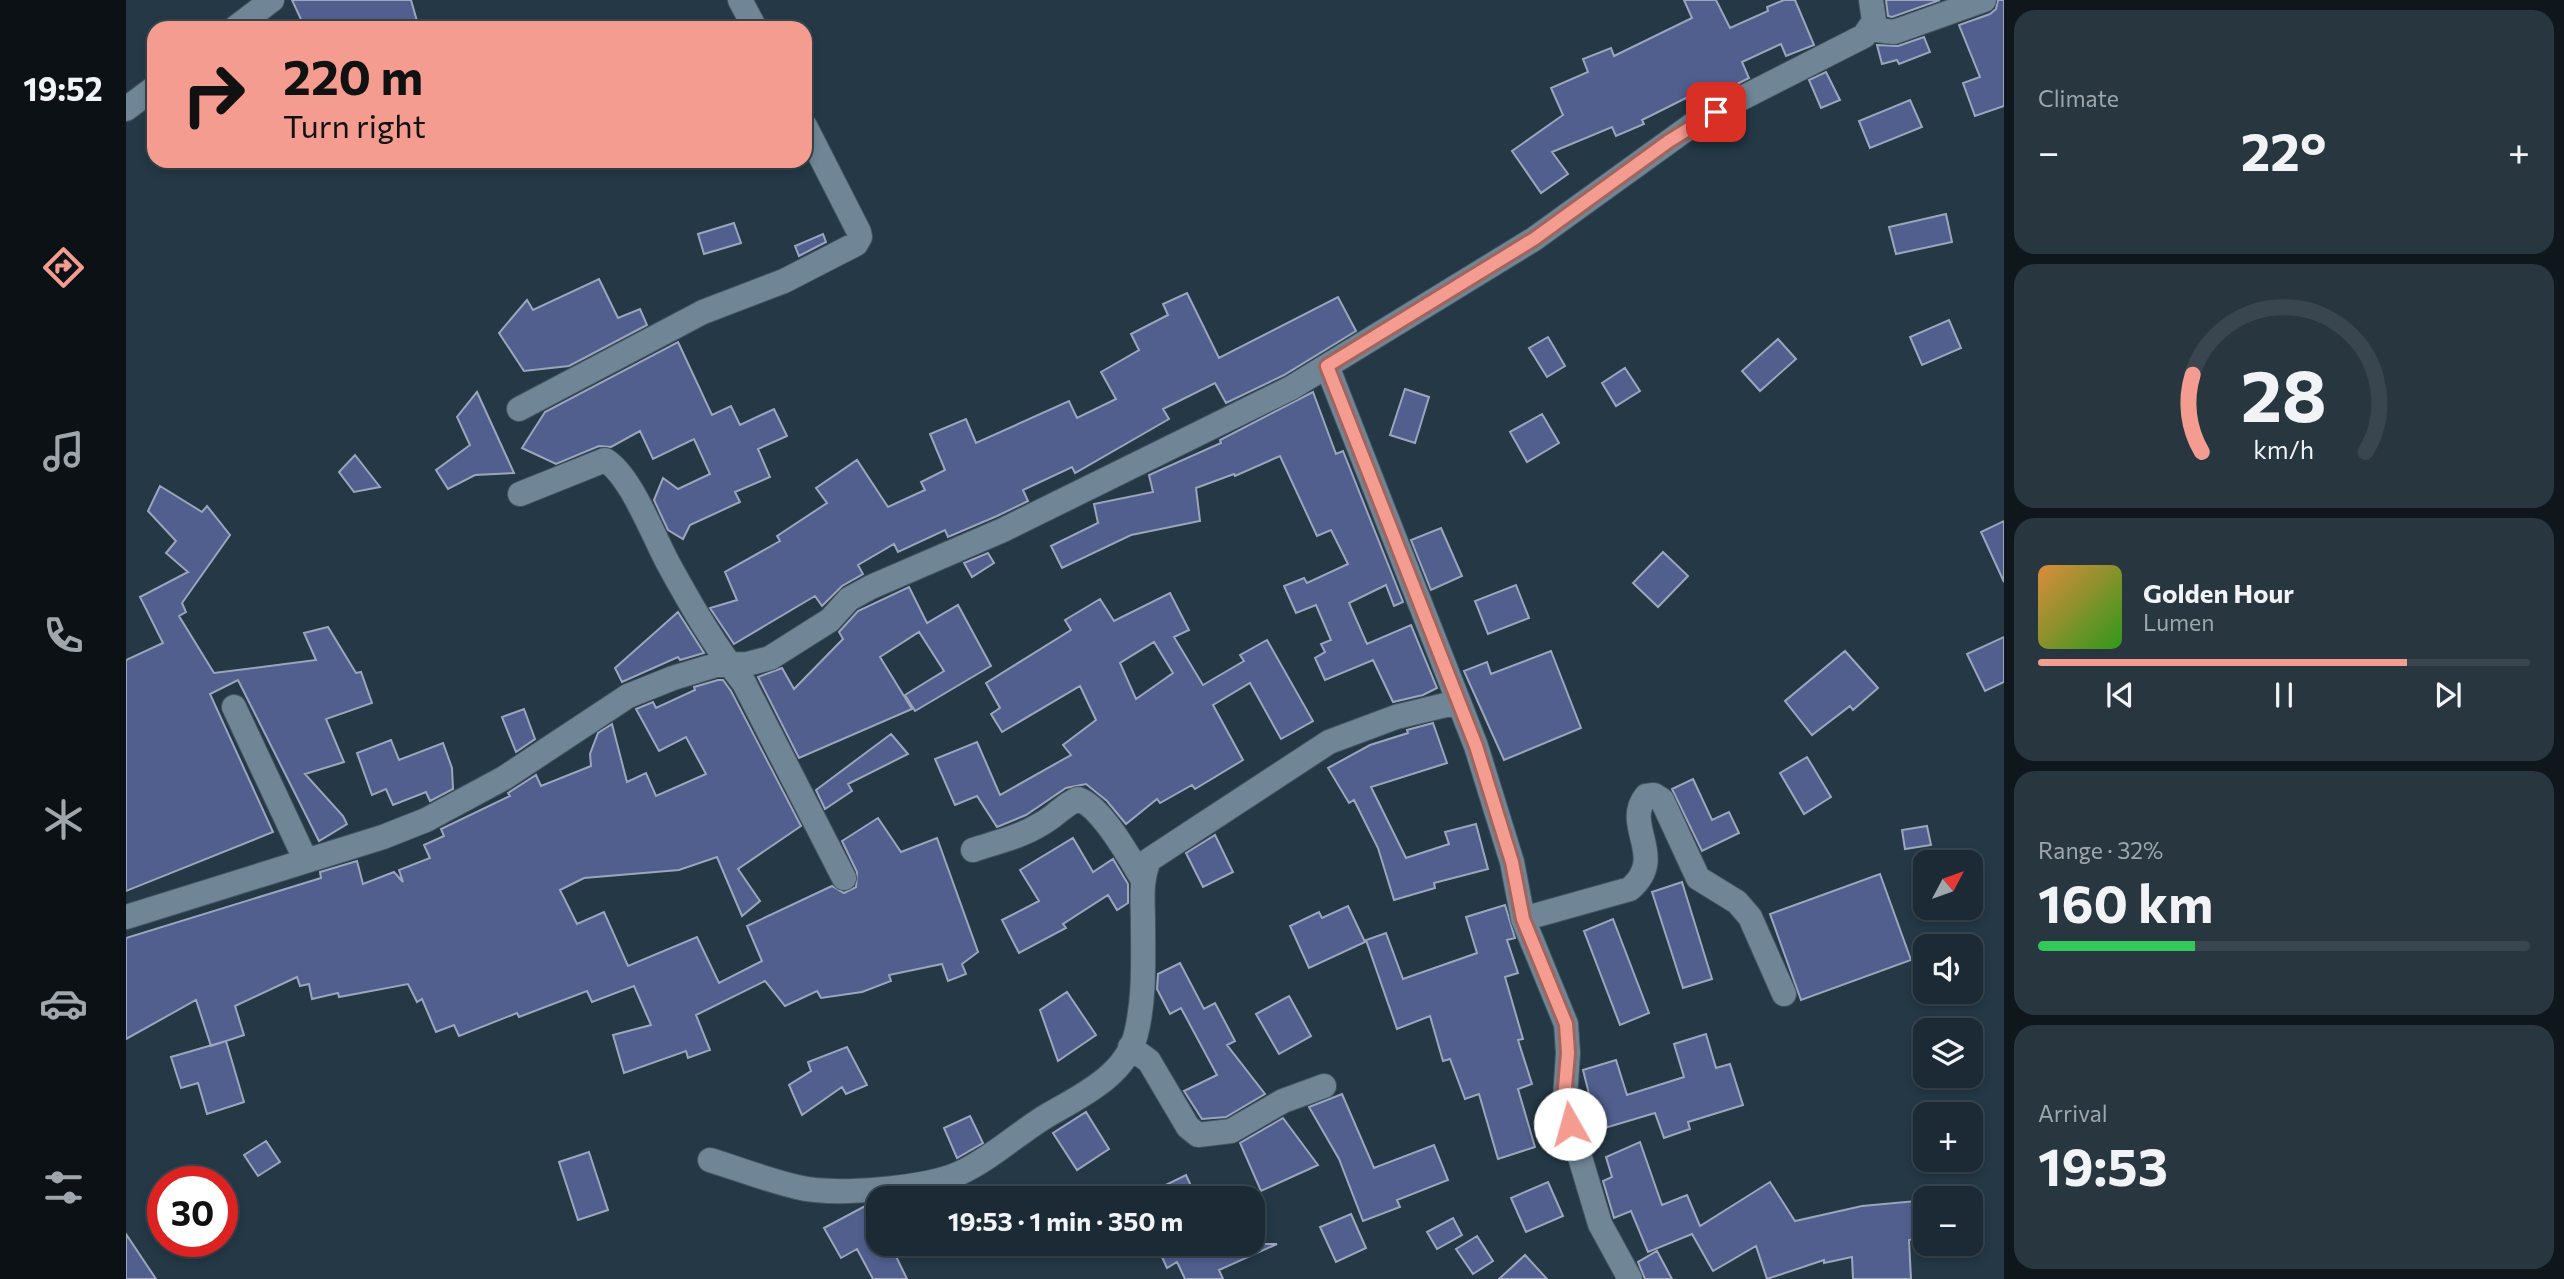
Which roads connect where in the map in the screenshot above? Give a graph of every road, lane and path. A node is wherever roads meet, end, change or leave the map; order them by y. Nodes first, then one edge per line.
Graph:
1 (272, 0) edge
2 (740, 0) edge
3 (1871, 0) edge
4 (1984, 0) edge
5 (244, 21) edge
6 (751, 21) edge
7 (1869, 29) junction
8 (147, 93) edge
9 (126, 109) edge
10 (812, 140) edge
11 (1327, 366) junction
12 (519, 409) dead end
13 (520, 495) dead end
14 (729, 665) junction
15 (1458, 702) junction
16 (234, 706) dead end
17 (974, 850) dead end
18 (306, 861) junction
19 (844, 878) dead end
20 (1142, 878) junction
21 (126, 917) edge
22 (1523, 919) junction
23 (1784, 994) dead end
24 (1130, 1048) junction
25 (1324, 1086) dead end
26 (710, 1160) dead end
27 (1630, 1279) edge

1 - 5 street
2 - 6 street
3 - 7 street
4 - 7 street
7 - 11 street
8 - 9 street
10 - 12 street
11 - 14 street
11 - 15 street
13 - 14 street
14 - 18 street
14 - 19 street
15 - 20 street
15 - 22 street
16 - 18 street
17 - 20 street
18 - 21 street
20 - 24 street
22 - 23 street
22 - 27 street
24 - 25 street
24 - 26 street

